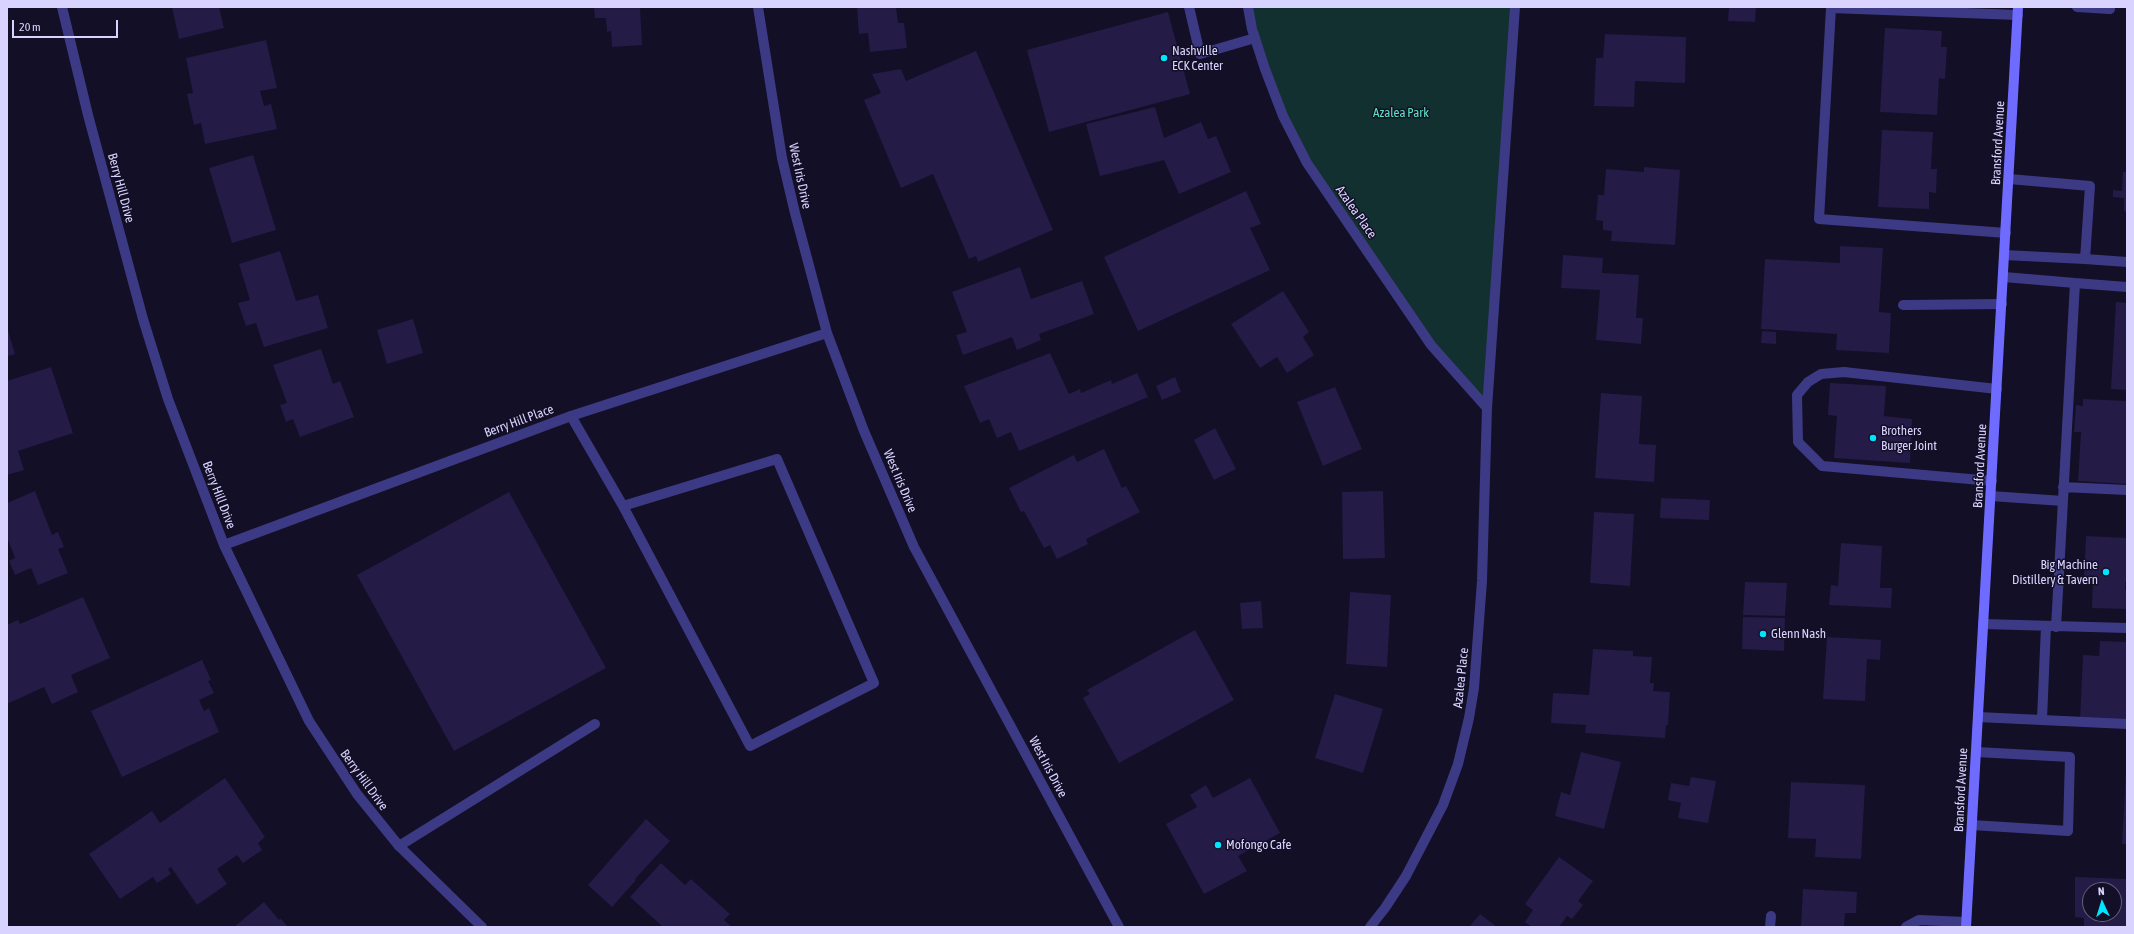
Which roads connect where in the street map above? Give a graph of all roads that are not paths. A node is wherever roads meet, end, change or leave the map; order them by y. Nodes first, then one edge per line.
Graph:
1 (62, 7) edge
2 (758, 7) edge
3 (1189, 7) edge
4 (1248, 7) edge
5 (1514, 7) edge
6 (2077, 7) edge
7 (2110, 7) edge
8 (2018, 11) edge
9 (1255, 38) junction
10 (2010, 179) junction
11 (2006, 233) junction
12 (2004, 256) junction
13 (2085, 259) junction
14 (2127, 262) edge
15 (2004, 277) junction
16 (2075, 283) junction
17 (2127, 287) edge
18 (2002, 304) junction
19 (1903, 305) dead end
20 (827, 333) junction
21 (1997, 389) junction
22 (1487, 408) junction
23 (571, 416) junction
24 (1992, 480) junction
25 (2063, 487) junction
26 (2127, 490) edge
27 (1991, 496) junction
28 (2062, 501) junction
29 (623, 506) junction
30 (224, 545) junction
31 (1983, 624) junction
32 (2051, 627) junction
33 (2127, 628) edge
34 (1978, 717) junction
35 (2042, 719) junction
36 (595, 724) dead end
37 (2127, 724) edge
38 (1976, 752) junction
39 (1972, 825) junction
40 (399, 846) junction
41 (1771, 916) dead end
42 (1966, 925) edge
43 (482, 927) edge
44 (1119, 927) edge
45 (1370, 927) edge
46 (1770, 927) edge
47 (1906, 927) edge

1 - 30 street, Berry Hill Drive
2 - 20 street, West Iris Drive
3 - 9 street
4 - 9 street, Azalea Place
5 - 22 street, Azalea Place
6 - 7 street
8 - 10 main road, Bransford Avenue
8 - 11 street
9 - 22 street, Azalea Place
10 - 11 main road, Bransford Avenue
10 - 13 street
11 - 12 main road, Bransford Avenue
12 - 13 street
12 - 15 main road, Bransford Avenue
13 - 14 street
15 - 16 street
15 - 18 main road, Bransford Avenue
16 - 17 street
16 - 25 street
18 - 19 street
18 - 21 main road, Bransford Avenue
20 - 23 street, Berry Hill Place
20 - 44 street, West Iris Drive
21 - 24 main road, Bransford Avenue
21 - 24 street
22 - 45 street, Azalea Place
23 - 29 street
23 - 30 street, Berry Hill Place
24 - 27 main road, Bransford Avenue
25 - 26 street
25 - 28 street
27 - 28 street
27 - 31 main road, Bransford Avenue
28 - 32 street
29 - 29 street
30 - 40 street, Berry Hill Drive
31 - 32 street
31 - 34 main road, Bransford Avenue
32 - 33 street
32 - 35 street
34 - 35 street
34 - 38 main road, Bransford Avenue
35 - 37 street
36 - 40 street
38 - 39 main road, Bransford Avenue
38 - 39 street
39 - 42 main road, Bransford Avenue
40 - 43 street, Berry Hill Drive
41 - 46 street
42 - 47 street

